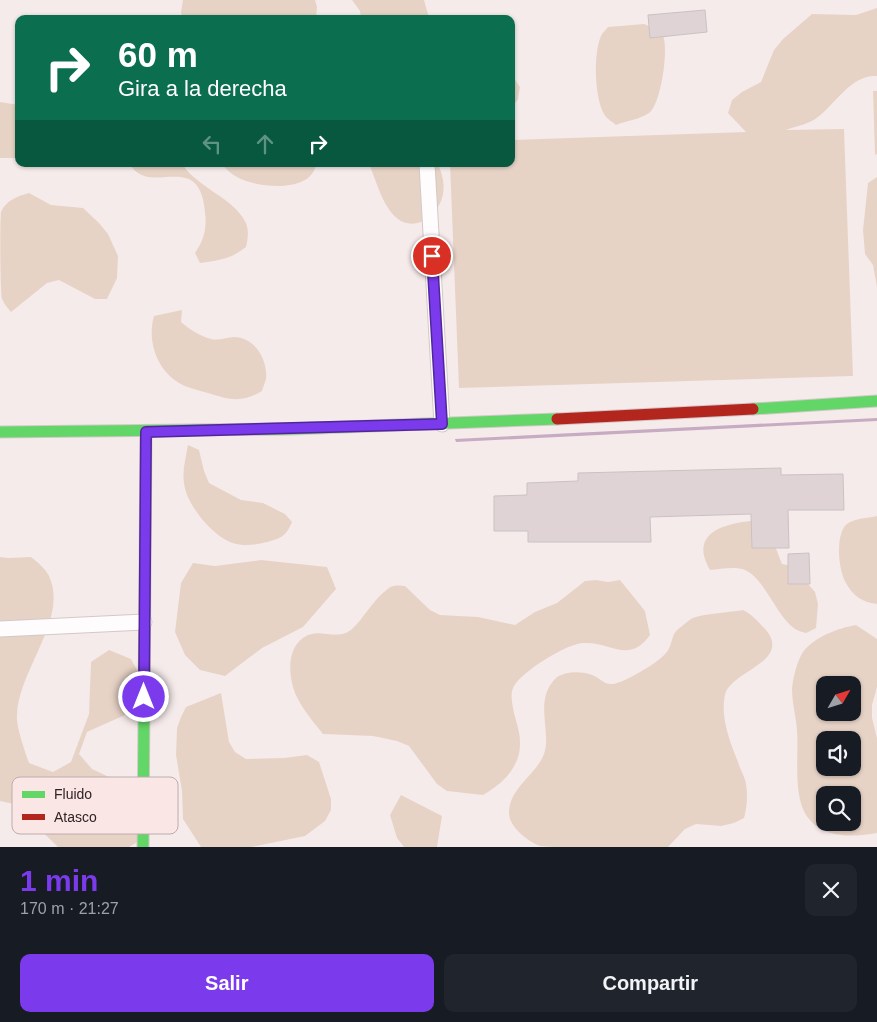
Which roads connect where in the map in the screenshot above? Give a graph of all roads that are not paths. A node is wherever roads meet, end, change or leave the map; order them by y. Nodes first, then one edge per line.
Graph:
1 (427, 167) edge
2 (877, 400) edge
3 (442, 424) junction
4 (0, 432) edge
5 (146, 432) junction
6 (144, 622) junction
7 (0, 629) edge
8 (143, 777) edge
9 (142, 834) edge
10 (142, 847) edge

1 - 3 lane
2 - 3 street
3 - 5 street
4 - 5 street
5 - 6 street
6 - 7 lane
6 - 8 street
9 - 10 street

